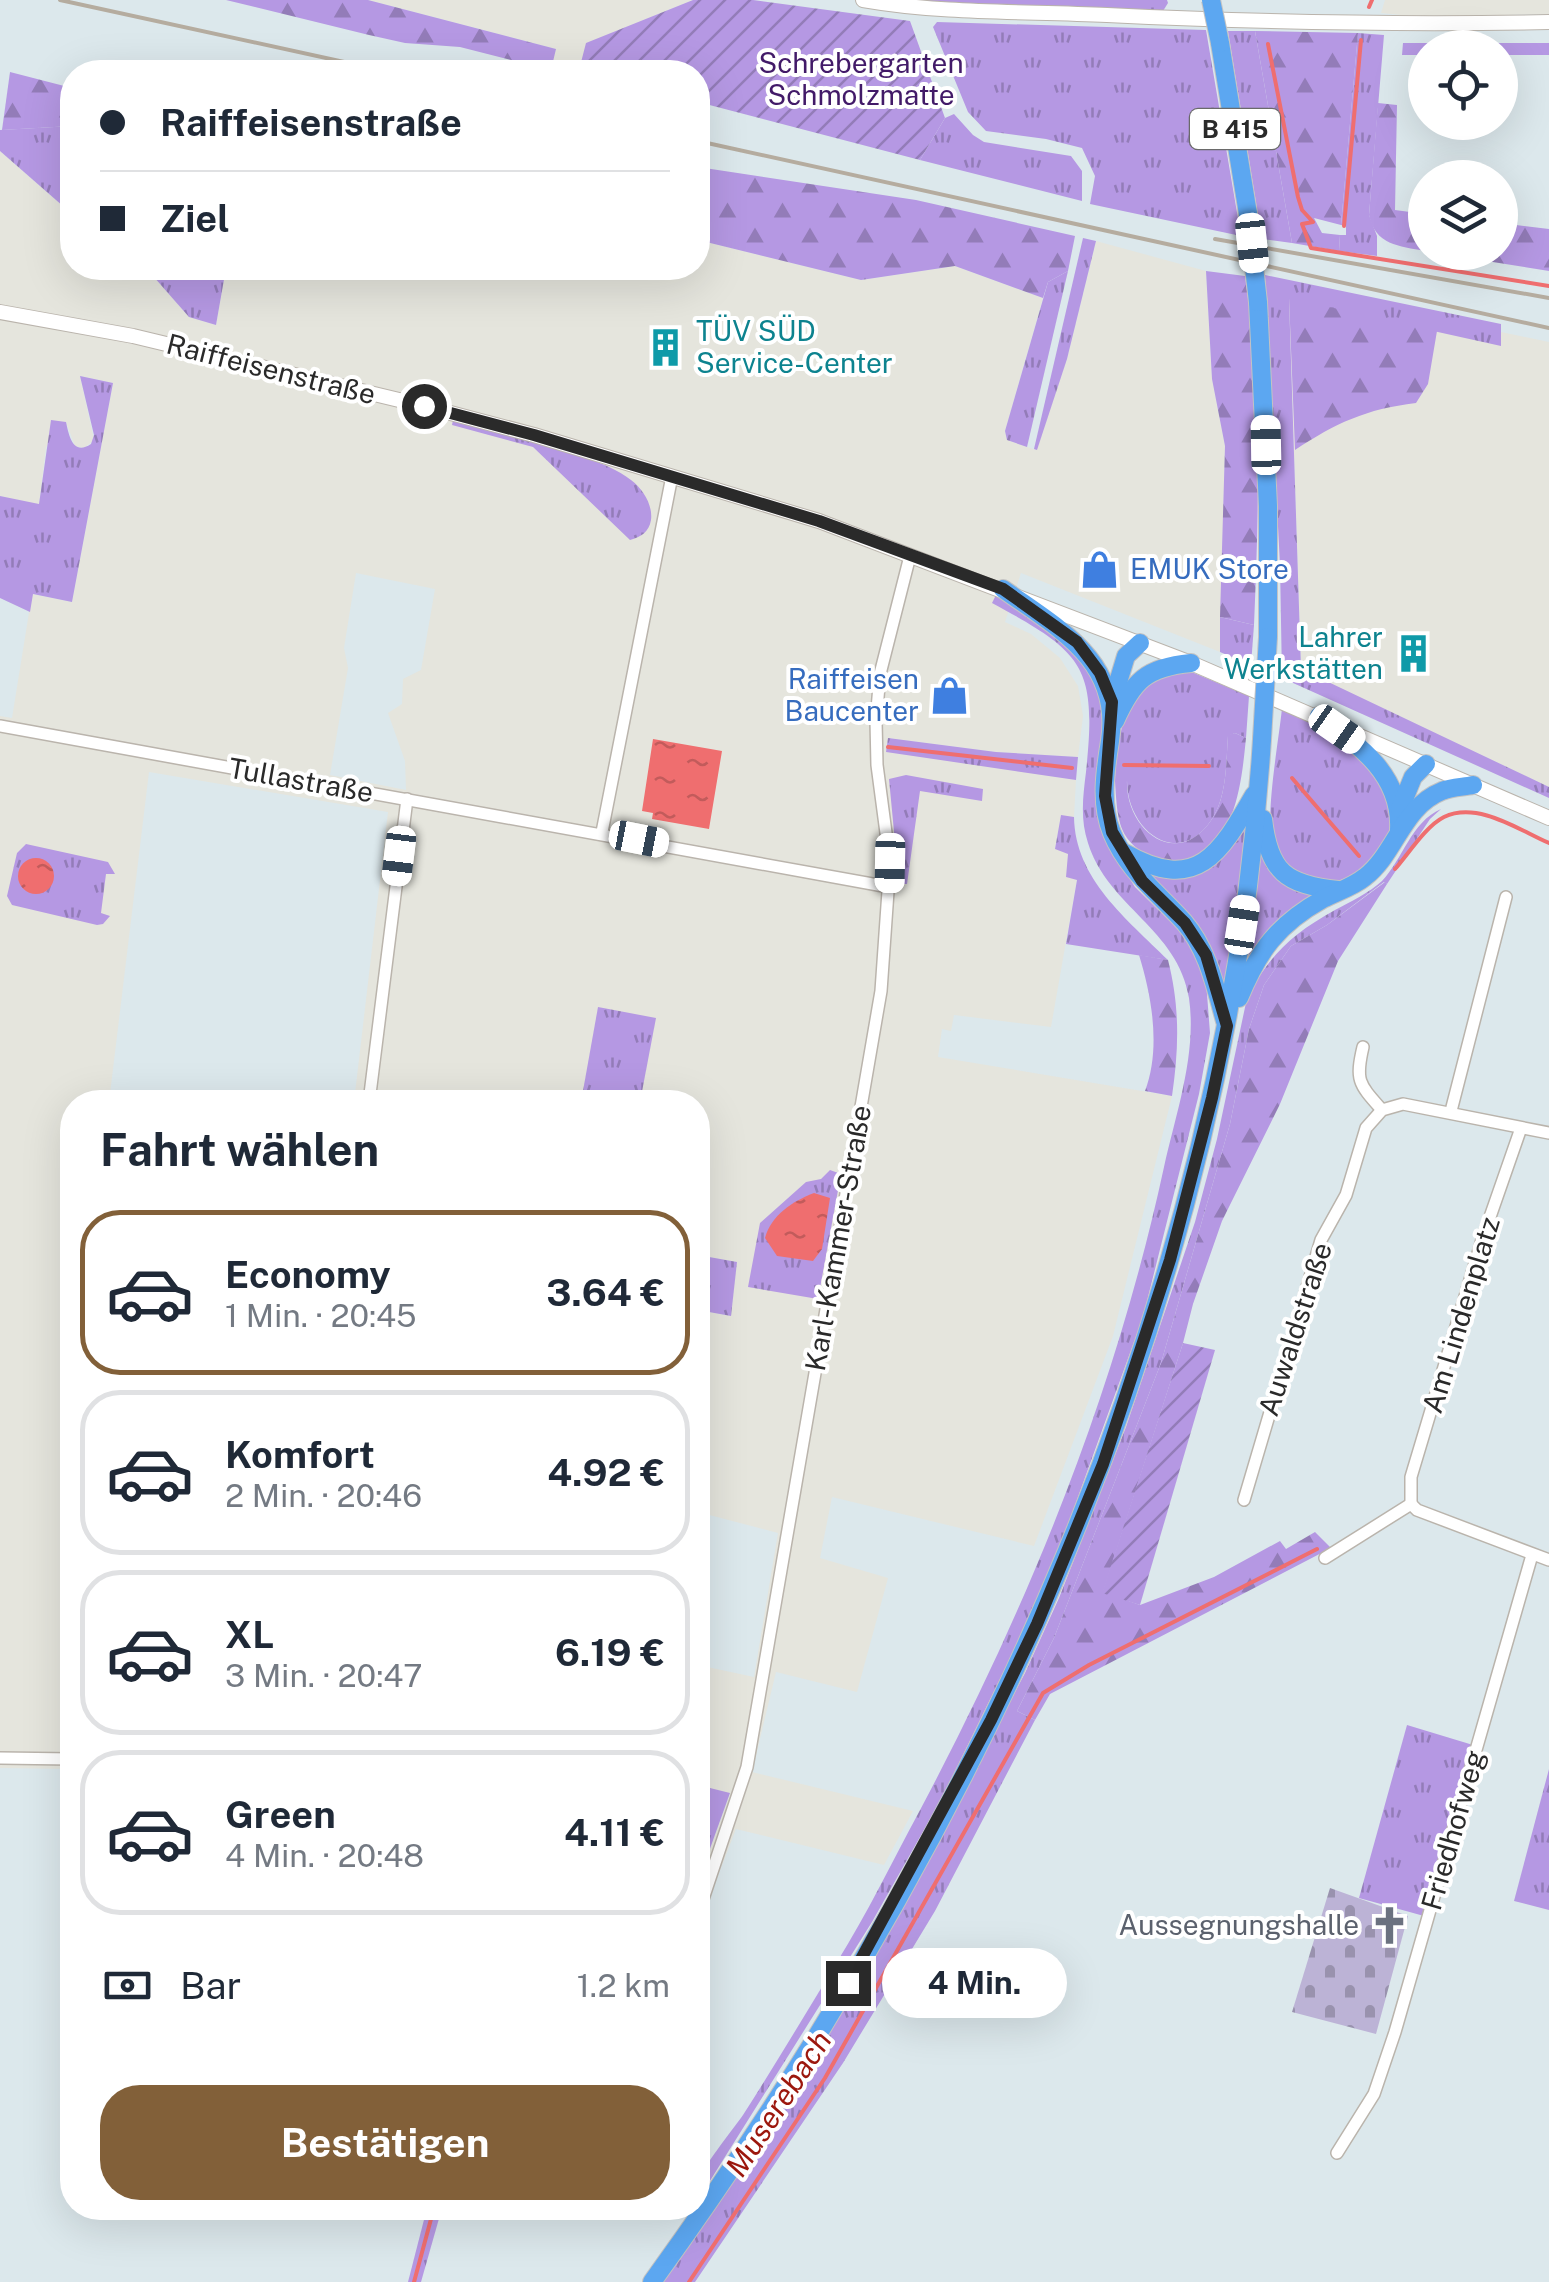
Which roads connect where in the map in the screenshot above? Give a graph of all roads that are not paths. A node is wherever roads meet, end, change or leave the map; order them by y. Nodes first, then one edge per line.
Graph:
1 (863, 0) edge
2 (1211, 0) edge
3 (1549, 22) edge
4 (0, 312) edge
5 (672, 476) junction
6 (910, 556) junction
7 (1003, 589) junction
8 (1140, 643) junction
9 (1191, 662) junction
10 (1119, 698) junction
11 (1318, 716) junction
12 (0, 726) edge
13 (1426, 764) junction
14 (1472, 785) junction
15 (1259, 786) junction
16 (407, 799) junction
17 (1409, 808) junction
18 (1549, 818) edge
19 (602, 832) junction
20 (1122, 850) junction
21 (889, 887) junction
22 (1339, 890) junction
23 (1506, 898) dead end
24 (1227, 1026) junction
25 (1363, 1047) dead end
26 (370, 1090) edge
27 (1382, 1110) junction
28 (1452, 1111) junction
29 (1521, 1128) junction
30 (1549, 1132) edge
31 (1244, 1500) dead end
32 (1411, 1504) junction
33 (1532, 1556) junction
34 (1325, 1558) dead end
35 (1549, 1560) edge
36 (0, 1758) edge
37 (60, 1759) edge
38 (710, 1878) edge
39 (1337, 2153) dead end
40 (710, 2196) edge
41 (694, 2220) edge
42 (652, 2282) edge

1 - 3 street
2 - 15 main road, B 415, bridge
4 - 5 street, Raiffeisenstraße
5 - 6 street, Raiffeisenstraße
5 - 19 street
6 - 7 street, Raiffeisenstraße
6 - 21 street, Karl-Kammer-Straße
7 - 8 street, Raiffeisenstraße
7 - 10 main road
8 - 9 street, Raiffeisenstraße
8 - 10 main road
9 - 10 main road
9 - 11 street, Raiffeisenstraße
10 - 20 main road
11 - 13 street, Raiffeisenstraße
11 - 17 main road
12 - 16 street, Tullastraße
13 - 14 street, Raiffeisenstraße
13 - 17 main road
14 - 17 main road
14 - 18 street, Raiffeisenstraße
15 - 20 main road
15 - 22 main road
15 - 24 main road, B 415
16 - 19 street, Tullastraße
16 - 26 street
17 - 22 main road
19 - 21 street, Tullastraße
20 - 24 main road
21 - 38 street, Karl-Kammer-Straße
22 - 24 main road
23 - 28 street
24 - 40 main road, B 415
25 - 27 street
27 - 28 street
27 - 31 street, Auwaldstraße
28 - 29 street
29 - 30 street
29 - 32 street, Am Lindenplatz
32 - 33 street
32 - 34 street
33 - 35 street
33 - 39 street, Friedhofweg
36 - 37 street
41 - 42 main road, B 415

